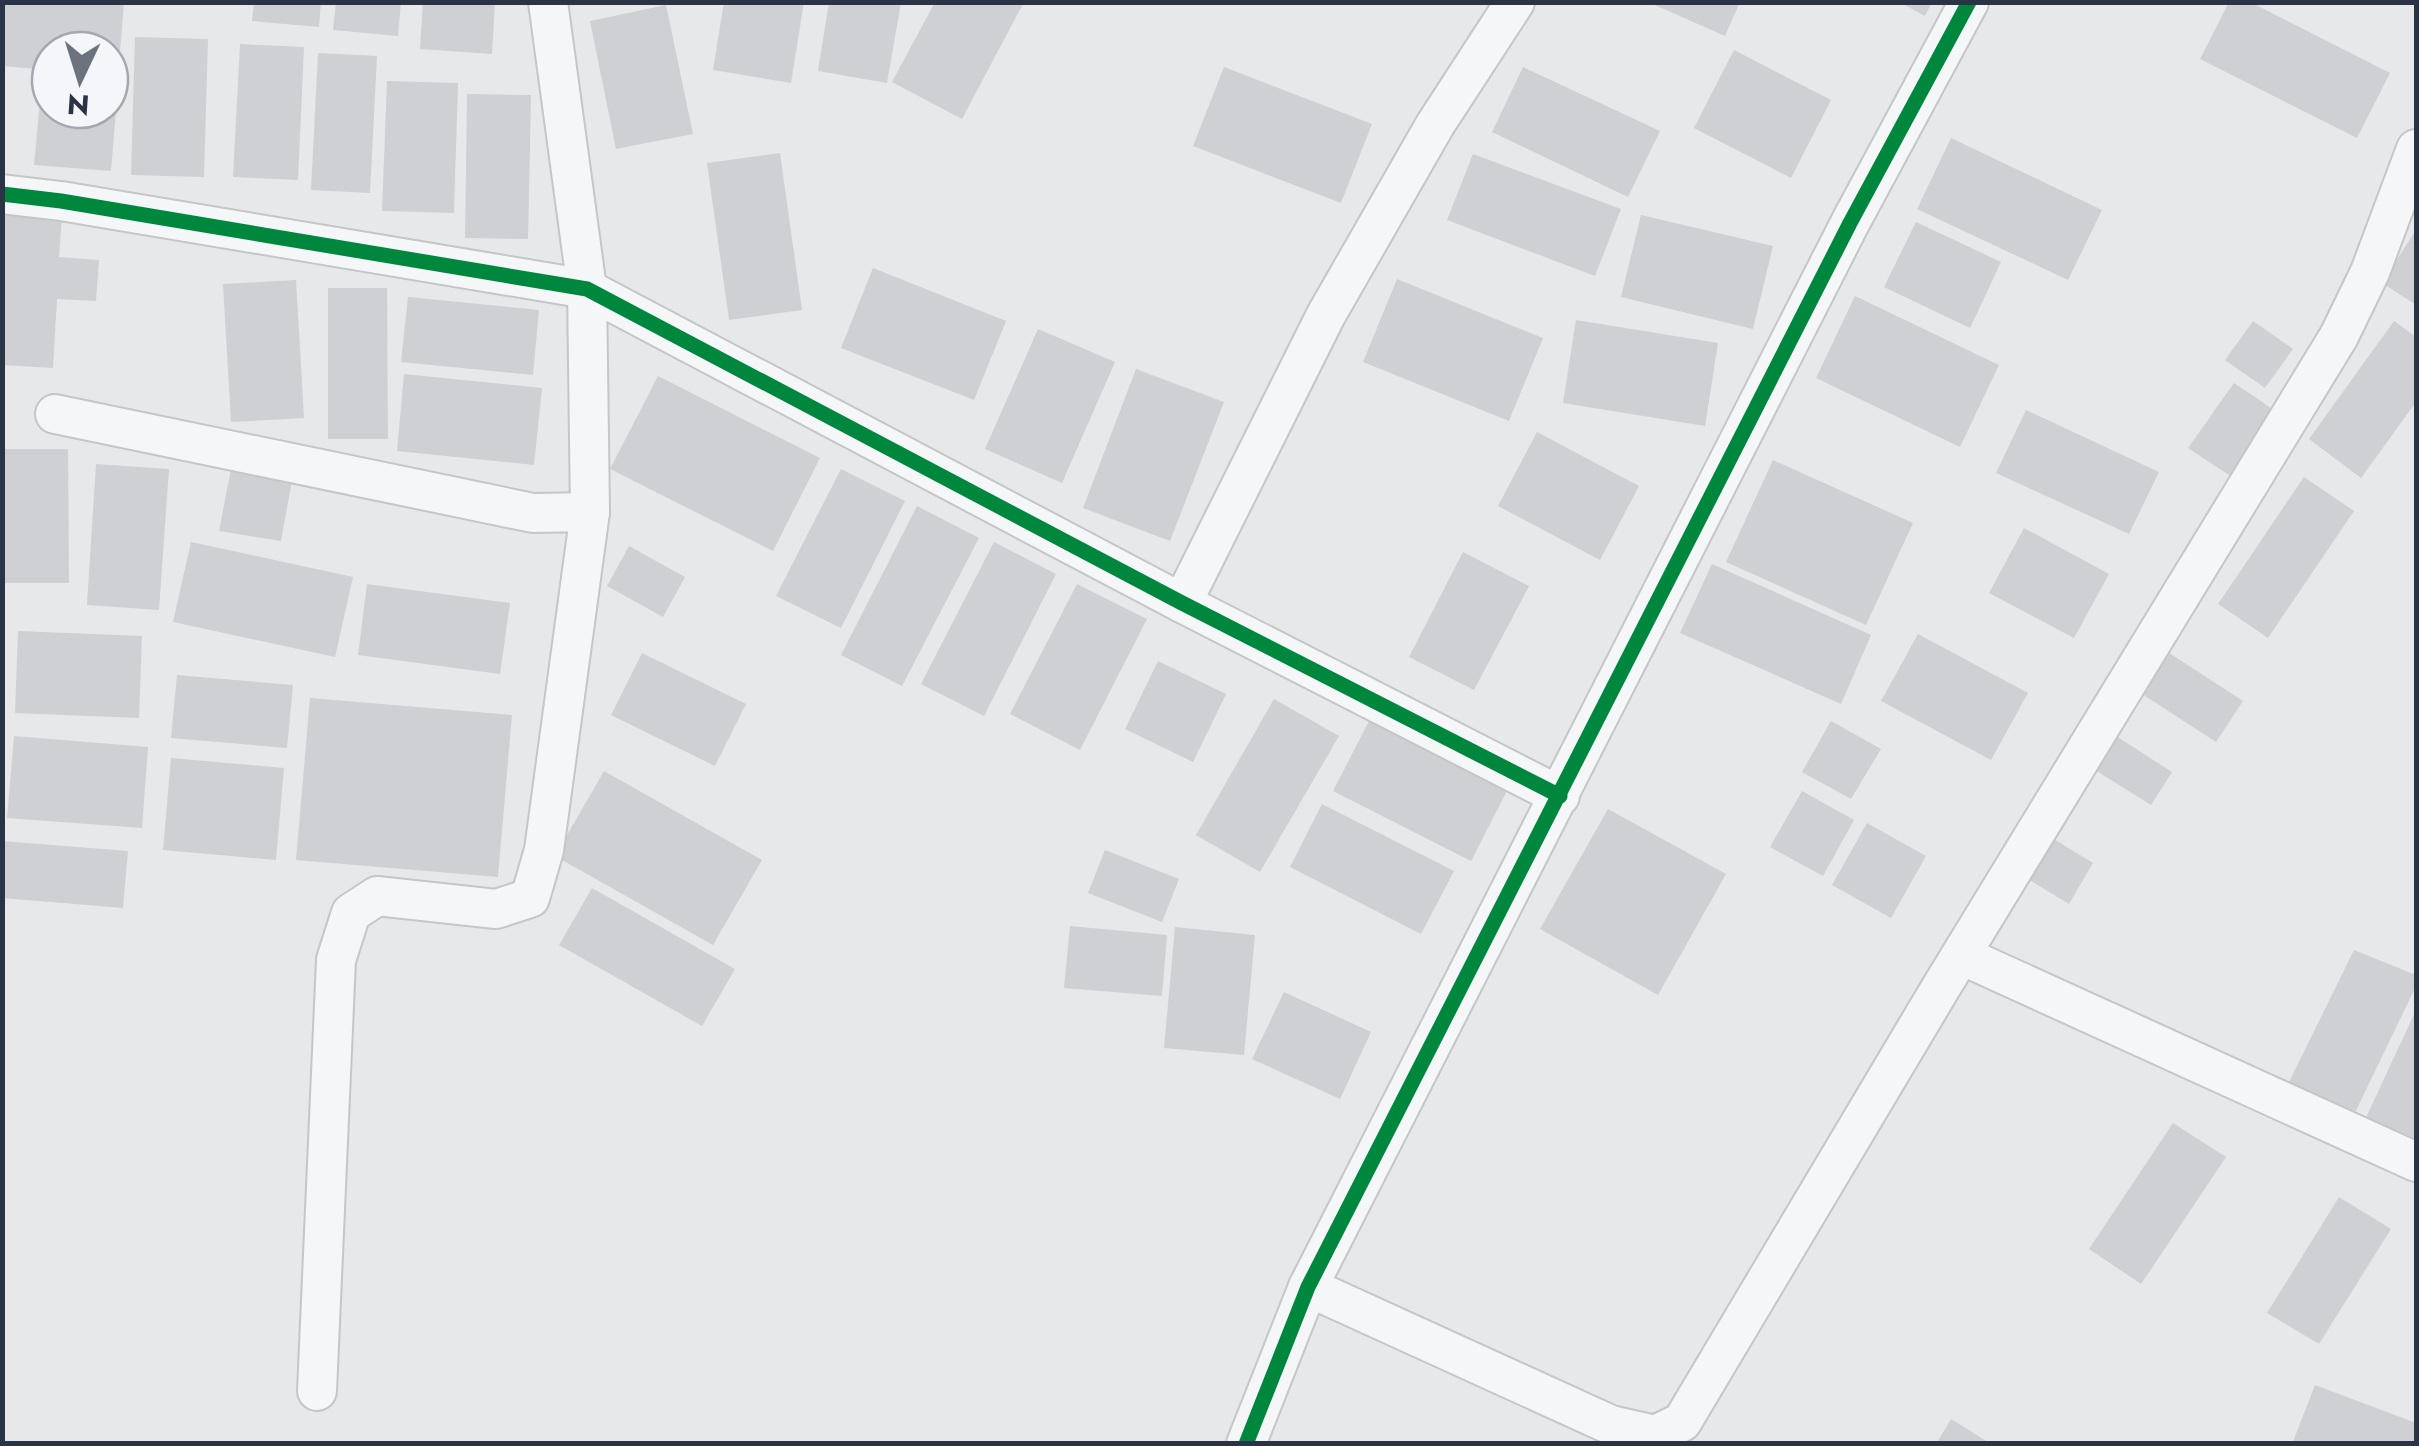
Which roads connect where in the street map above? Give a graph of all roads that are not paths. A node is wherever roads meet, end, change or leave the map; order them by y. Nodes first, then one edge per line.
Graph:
1 (548, 2) edge
2 (1515, 2) edge
3 (1969, 2) edge
4 (2416, 149) edge
5 (2, 194) edge
6 (586, 288) junction
7 (55, 414) dead end
8 (590, 512) junction
9 (1182, 603) junction
10 (1560, 796) junction
11 (1961, 955) junction
12 (2416, 1162) edge
13 (1308, 1287) junction
14 (316, 1390) dead end
15 (1661, 1439) edge
16 (1246, 1444) edge

1 - 6 street
2 - 9 street
3 - 10 street
4 - 11 street
5 - 6 street
6 - 8 street
6 - 9 street
7 - 8 street
8 - 14 street
9 - 10 street
10 - 13 street
11 - 12 street
11 - 15 street
13 - 15 street
13 - 16 street

